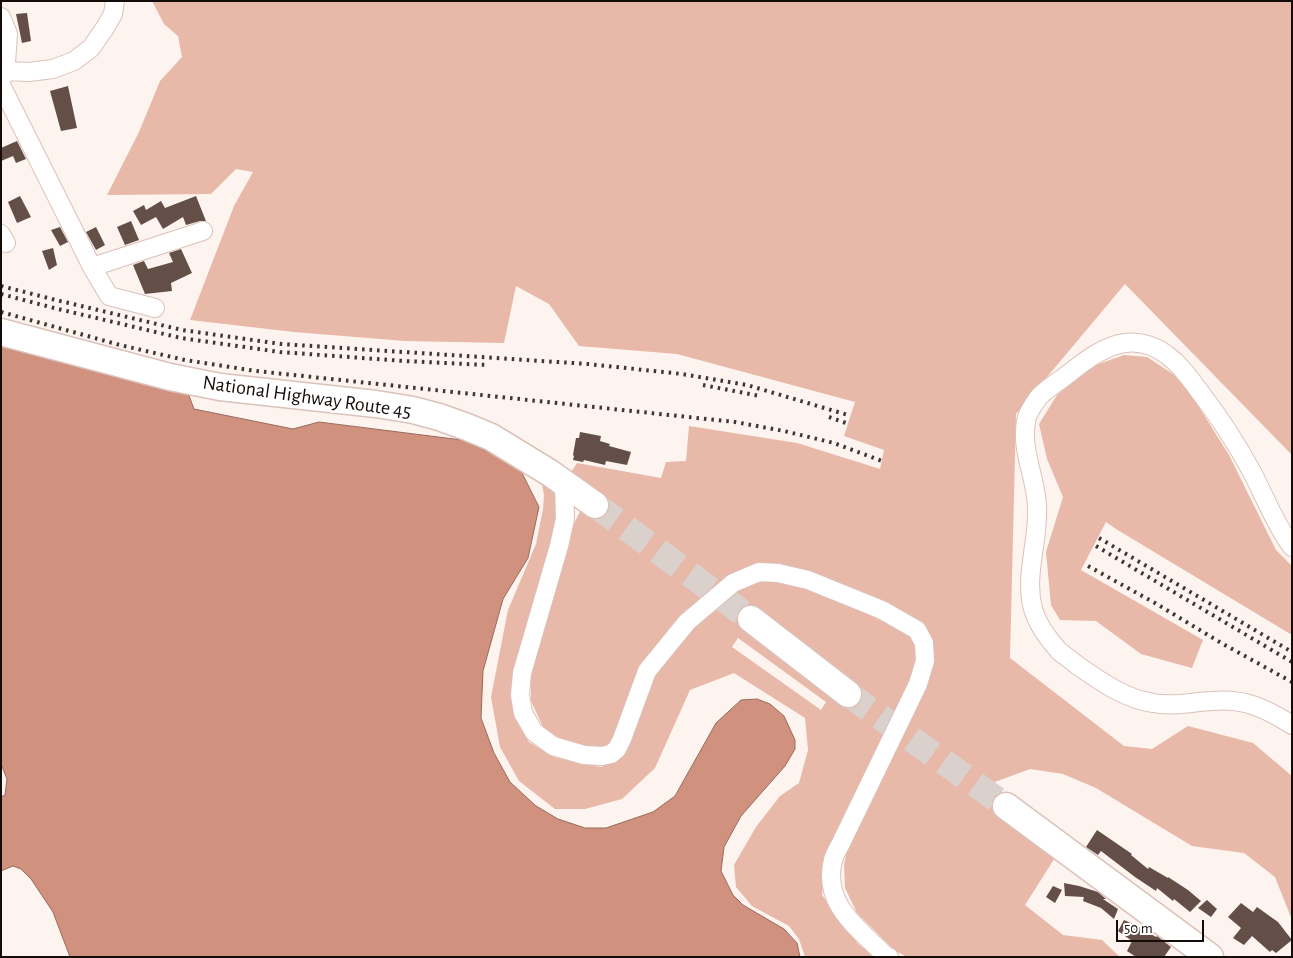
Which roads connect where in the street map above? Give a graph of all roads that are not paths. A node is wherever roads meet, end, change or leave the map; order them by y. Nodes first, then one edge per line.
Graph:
1 (115, 1) edge
2 (1, 17) edge
3 (3, 72) edge
4 (203, 231) dead end
5 (92, 267) junction
6 (155, 308) dead end
7 (1, 332) edge
8 (564, 483) junction
9 (595, 505) tunnel mouth
10 (1292, 548) edge
11 (751, 619) tunnel mouth
12 (848, 694) tunnel mouth
13 (1292, 725) edge
14 (1006, 806) tunnel mouth
15 (889, 957) edge
16 (1210, 957) edge

1 - 3 street
2 - 3 street
3 - 5 street
4 - 5 street
5 - 6 street
7 - 8 highway, National Highway Route 45
8 - 9 highway, National Highway Route 45
8 - 15 street
10 - 13 street
11 - 12 highway
14 - 16 highway

